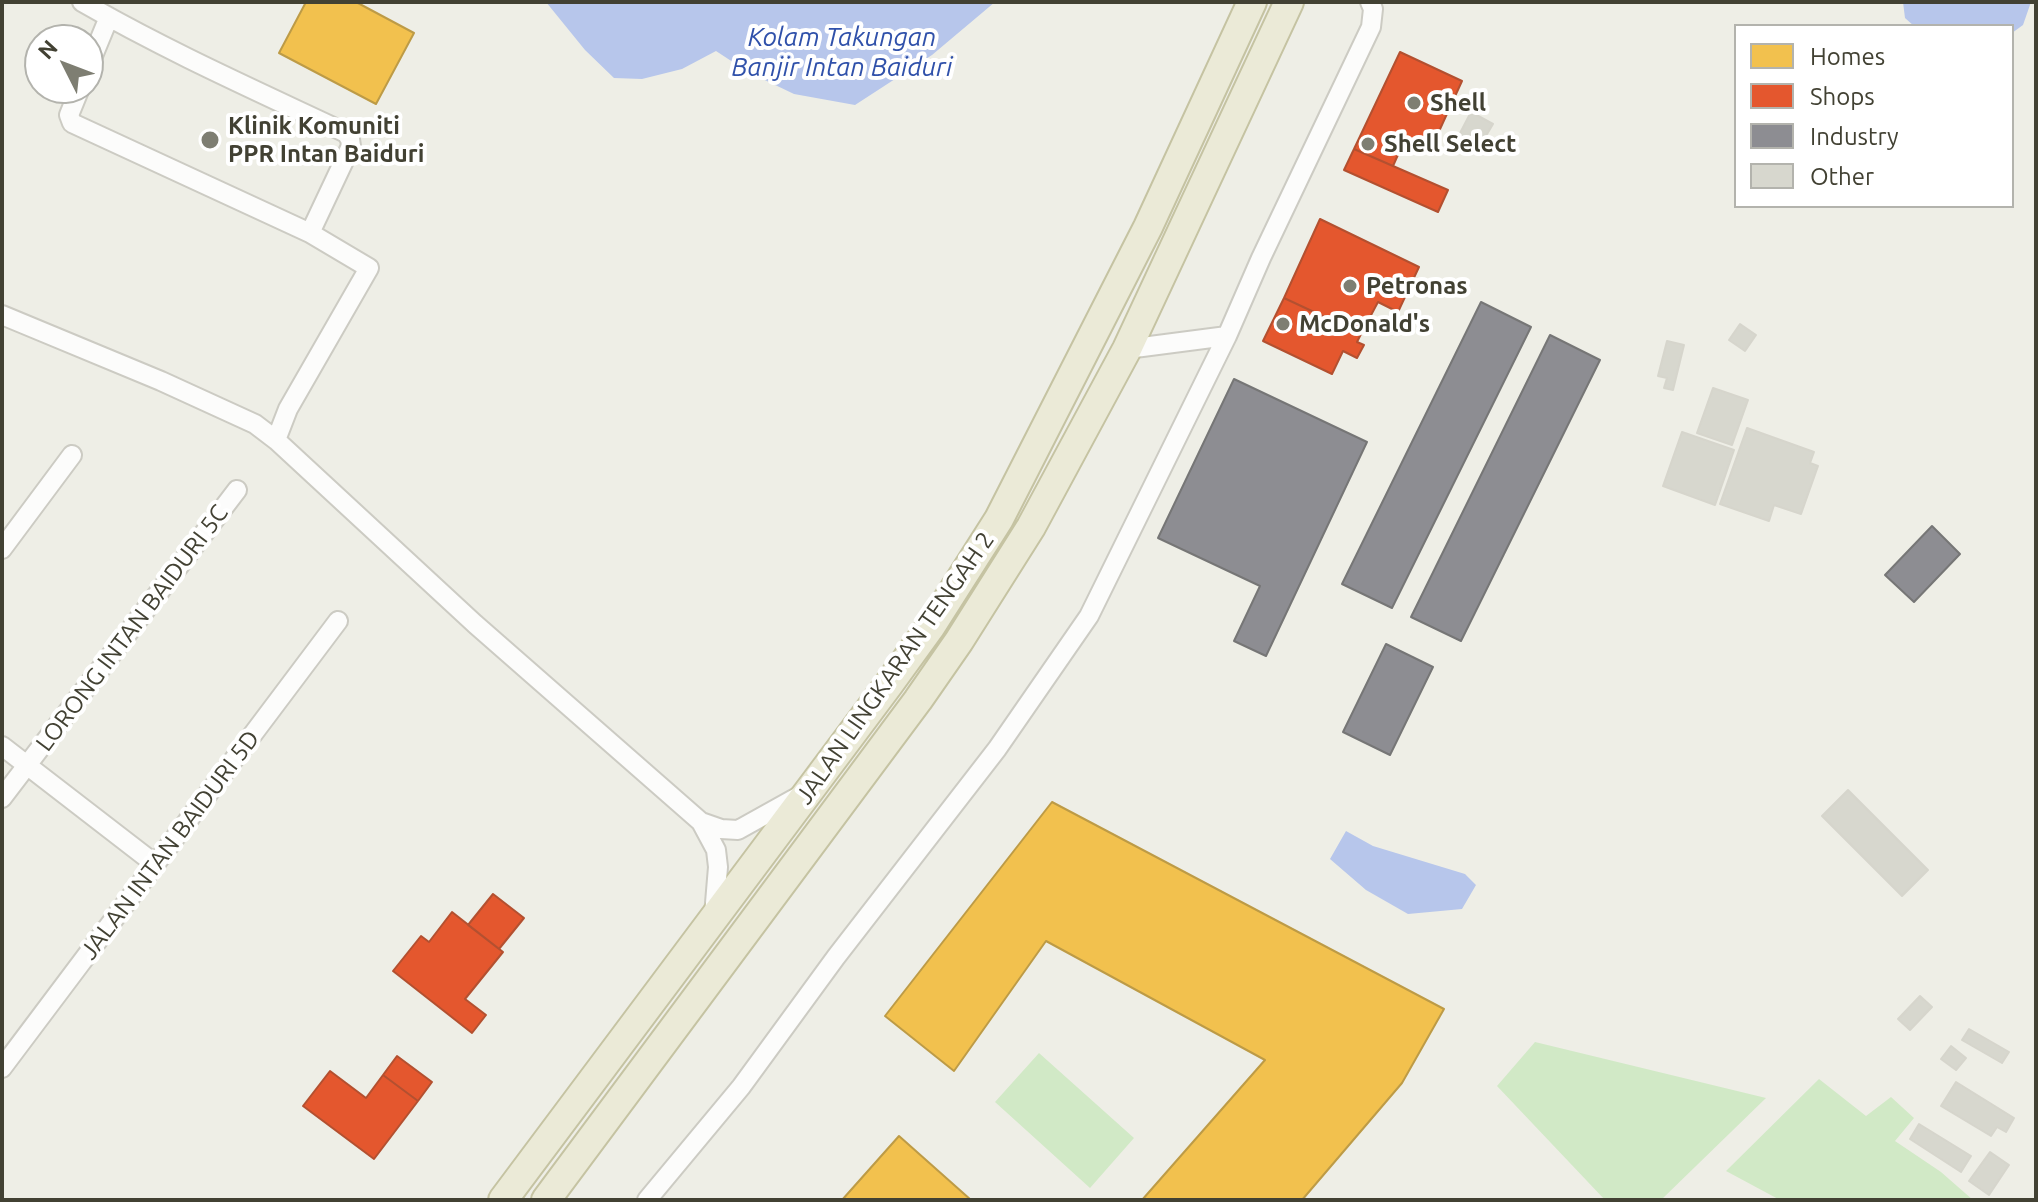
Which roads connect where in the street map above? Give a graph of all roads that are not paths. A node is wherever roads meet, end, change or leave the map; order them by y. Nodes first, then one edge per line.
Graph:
1 (82, 2) edge
2 (1252, 2) edge
3 (1289, 2) edge
4 (1370, 2) edge
5 (109, 17) junction
6 (104, 29) edge
7 (73, 104) edge
8 (310, 233) junction
9 (2, 315) edge
10 (1227, 336) junction
11 (1127, 349) junction
12 (276, 440) junction
13 (72, 455) dead end
14 (237, 490) dead end
15 (2, 549) edge
16 (338, 621) dead end
17 (2, 746) edge
18 (27, 765) junction
19 (809, 791) junction
20 (2, 798) edge
21 (701, 822) junction
22 (155, 864) junction
23 (714, 918) junction
24 (2, 1068) edge
25 (503, 1200) edge
26 (546, 1200) edge
27 (647, 1200) edge

1 - 5 street
2 - 19 highway, JALAN LINGKARAN TENGAH 2
3 - 11 highway, JALAN LINGKARAN TENGAH 2
4 - 10 street
5 - 6 street
5 - 8 street
7 - 8 street
8 - 12 street
9 - 12 street
10 - 11 street
10 - 27 street
11 - 26 highway, JALAN LINGKARAN TENGAH 2
12 - 21 street
13 - 15 street
14 - 18 street, LORONG INTAN BAIDURI 5C
16 - 22 street, JALAN INTAN BAIDURI 5D
17 - 18 street
18 - 20 street, LORONG INTAN BAIDURI 5C
18 - 22 street
19 - 21 street
19 - 23 highway, JALAN LINGKARAN TENGAH 2
21 - 23 street
22 - 24 street, JALAN INTAN BAIDURI 5D
23 - 25 highway, JALAN LINGKARAN TENGAH 2

